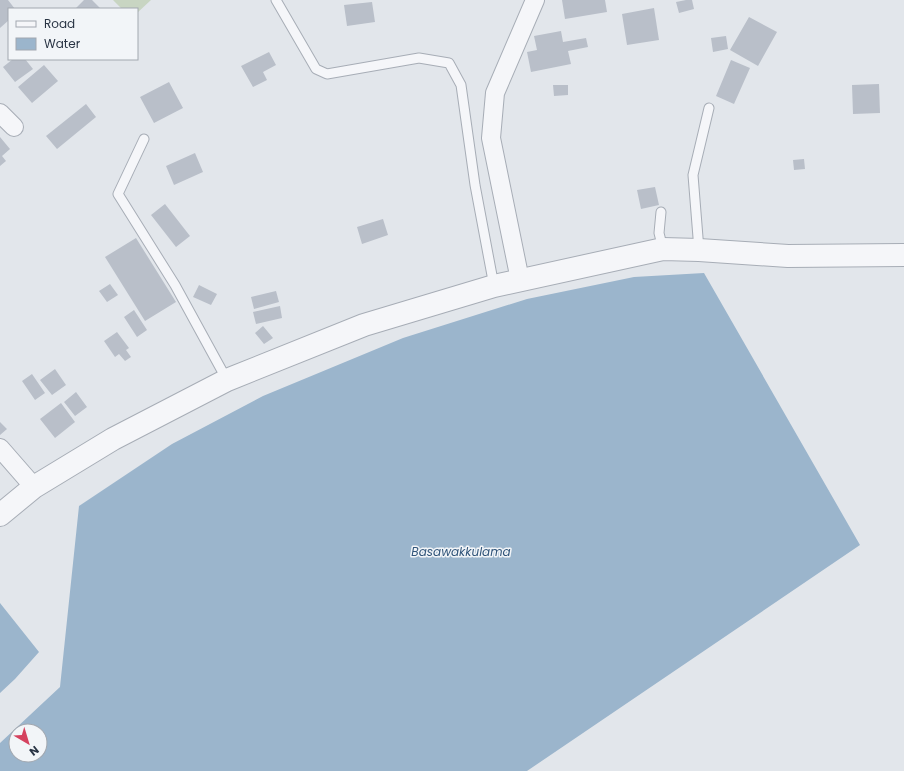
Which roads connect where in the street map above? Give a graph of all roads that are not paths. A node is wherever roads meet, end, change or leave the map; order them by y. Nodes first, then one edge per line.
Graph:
1 (276, 0) edge
2 (535, 0) edge
3 (709, 108) dead end
4 (0, 112) edge
5 (14, 127) dead end
6 (144, 139) dead end
7 (661, 212) dead end
8 (664, 249) junction
9 (699, 250) junction
10 (904, 255) edge
11 (520, 280) junction
12 (494, 286) junction
13 (227, 380) junction
14 (0, 448) edge
15 (34, 487) junction
16 (0, 515) edge

1 - 12 lane
2 - 11 street
3 - 9 lane
4 - 5 street
6 - 13 lane
7 - 8 lane
8 - 9 street
8 - 11 street
9 - 10 street
11 - 12 street
12 - 13 street
13 - 15 street
14 - 15 street
15 - 16 street

